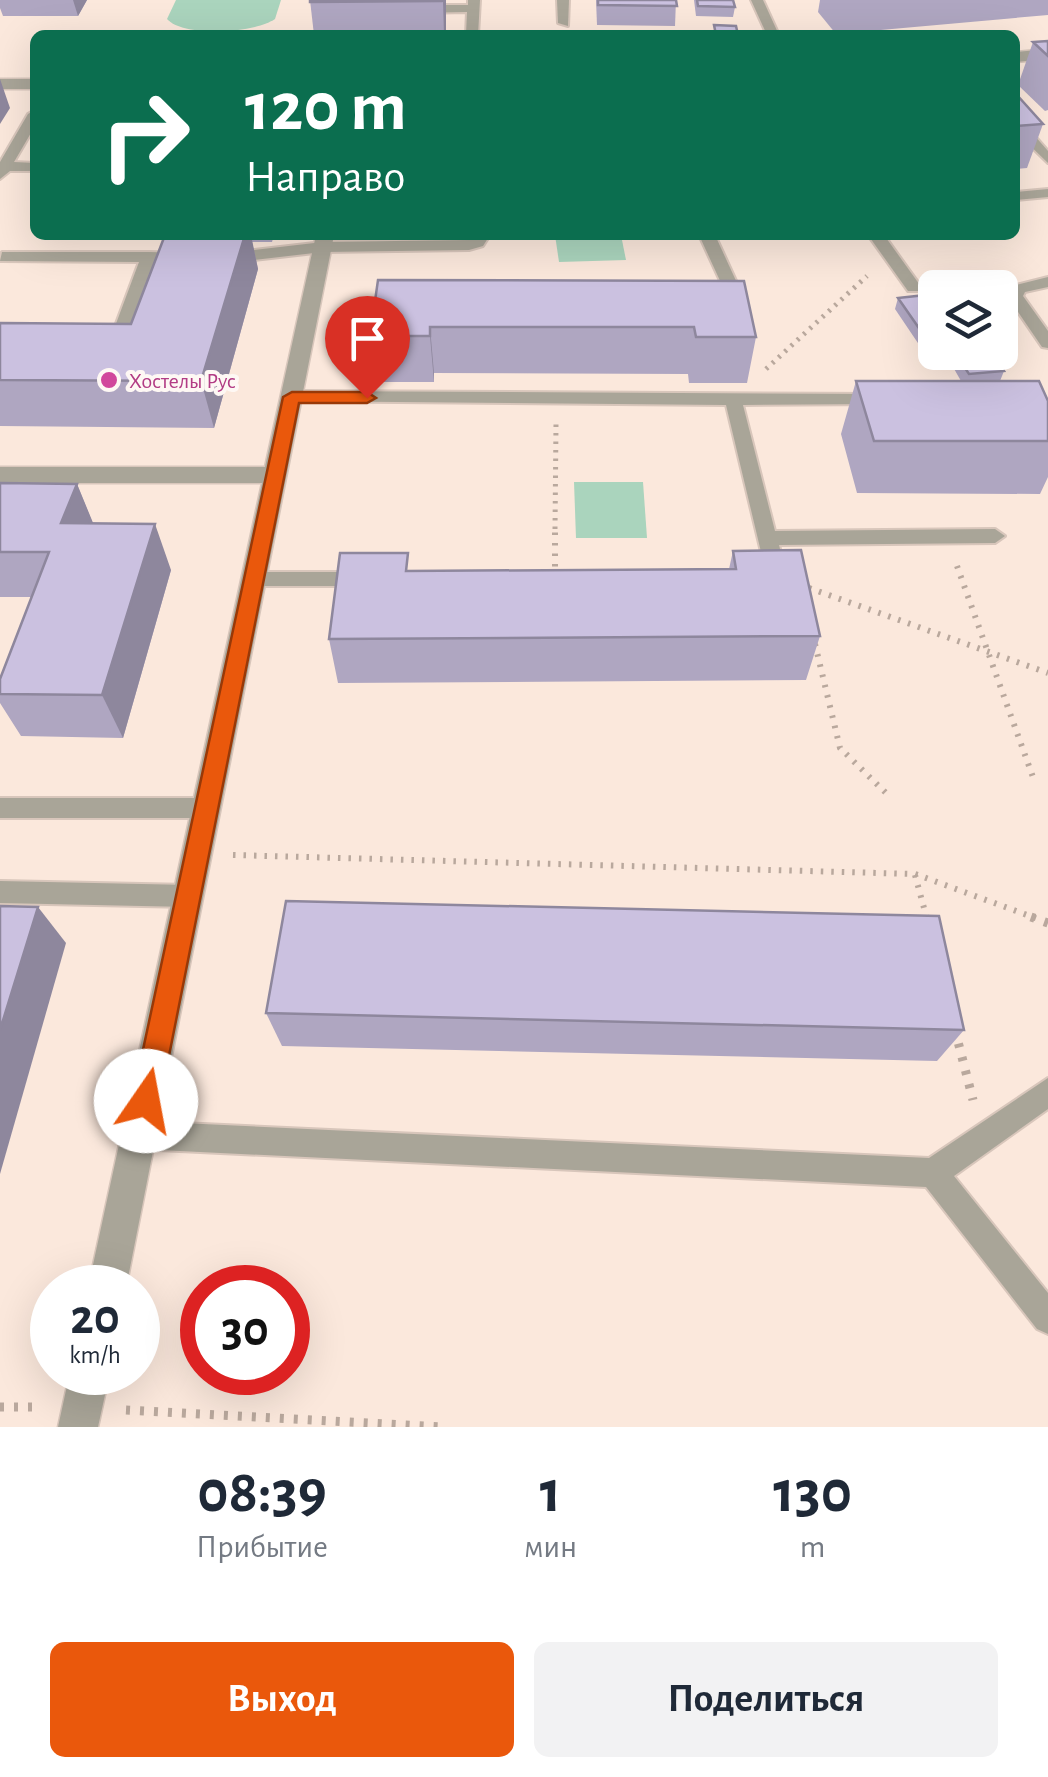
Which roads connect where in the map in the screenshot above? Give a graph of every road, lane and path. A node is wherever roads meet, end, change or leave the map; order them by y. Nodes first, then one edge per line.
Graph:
1 (563, 0) edge
2 (757, 0) edge
3 (474, 4) edge
4 (401, 9) dead end
5 (564, 23) dead end
6 (472, 30) edge
7 (771, 30) edge
8 (1048, 54) edge
9 (1020, 57) edge
10 (0, 84) edge
11 (30, 84) edge
12 (30, 122) edge
13 (1020, 127) edge
14 (1020, 128) edge
15 (1048, 128) edge
16 (1048, 160) edge
17 (30, 167) edge
18 (2, 169) edge
19 (1048, 193) edge
20 (1020, 196) edge
21 (480, 240) edge
22 (709, 240) edge
23 (880, 240) edge
24 (324, 241) edge
25 (890, 254) junction
26 (2, 257) edge
27 (149, 258) junction
28 (1048, 282) edge
29 (914, 288) dead end
30 (743, 313) edge
31 (1048, 344) edge
32 (82, 348) edge
33 (292, 397) junction
34 (556, 398) junction
35 (733, 399) junction
36 (761, 399) junction
37 (907, 400) edge
38 (0, 475) edge
39 (276, 475) junction
40 (946, 536) junction
41 (995, 536) dead end
42 (769, 538) junction
43 (761, 577) edge
44 (254, 579) junction
45 (386, 579) edge
46 (556, 579) edge
47 (805, 603) edge
48 (814, 639) edge
49 (987, 651) junction
50 (1048, 673) edge
51 (1034, 780) dead end
52 (891, 798) dead end
53 (0, 808) edge
54 (207, 808) junction
55 (197, 854) junction
56 (915, 874) junction
57 (0, 892) edge
58 (189, 896) junction
59 (1048, 923) edge
60 (929, 930) edge
61 (954, 1024) edge
62 (1048, 1092) edge
63 (139, 1135) junction
64 (983, 1138) junction
65 (933, 1173) junction
66 (112, 1265) edge
67 (1048, 1318) edge
68 (84, 1402) edge
69 (0, 1406) edge
70 (444, 1427) edge

1 - 5 lane
2 - 7 lane
3 - 4 lane
3 - 6 lane
8 - 9 street
10 - 11 street
12 - 18 lane
13 - 15 lane
14 - 16 lane
17 - 18 lane
19 - 20 lane
21 - 24 lane
22 - 30 lane
23 - 25 lane
24 - 27 lane
24 - 33 street
25 - 29 lane
25 - 36 path
26 - 27 lane
27 - 32 lane
28 - 31 lane
33 - 34 lane
33 - 39 street
34 - 35 lane
34 - 46 path
35 - 36 lane
35 - 42 lane
36 - 37 lane
38 - 39 street
39 - 44 street
40 - 41 lane
40 - 42 lane
40 - 49 path
42 - 43 lane
44 - 45 lane
44 - 54 street
47 - 49 path
48 - 52 path
49 - 50 path
49 - 51 path
53 - 54 lane
54 - 55 street
55 - 56 path
55 - 58 street
56 - 59 path
56 - 60 path
57 - 58 lane
58 - 63 street
61 - 64 path
62 - 64 lane
63 - 65 lane
63 - 66 street
64 - 65 lane
65 - 67 lane
68 - 69 path
68 - 70 path

